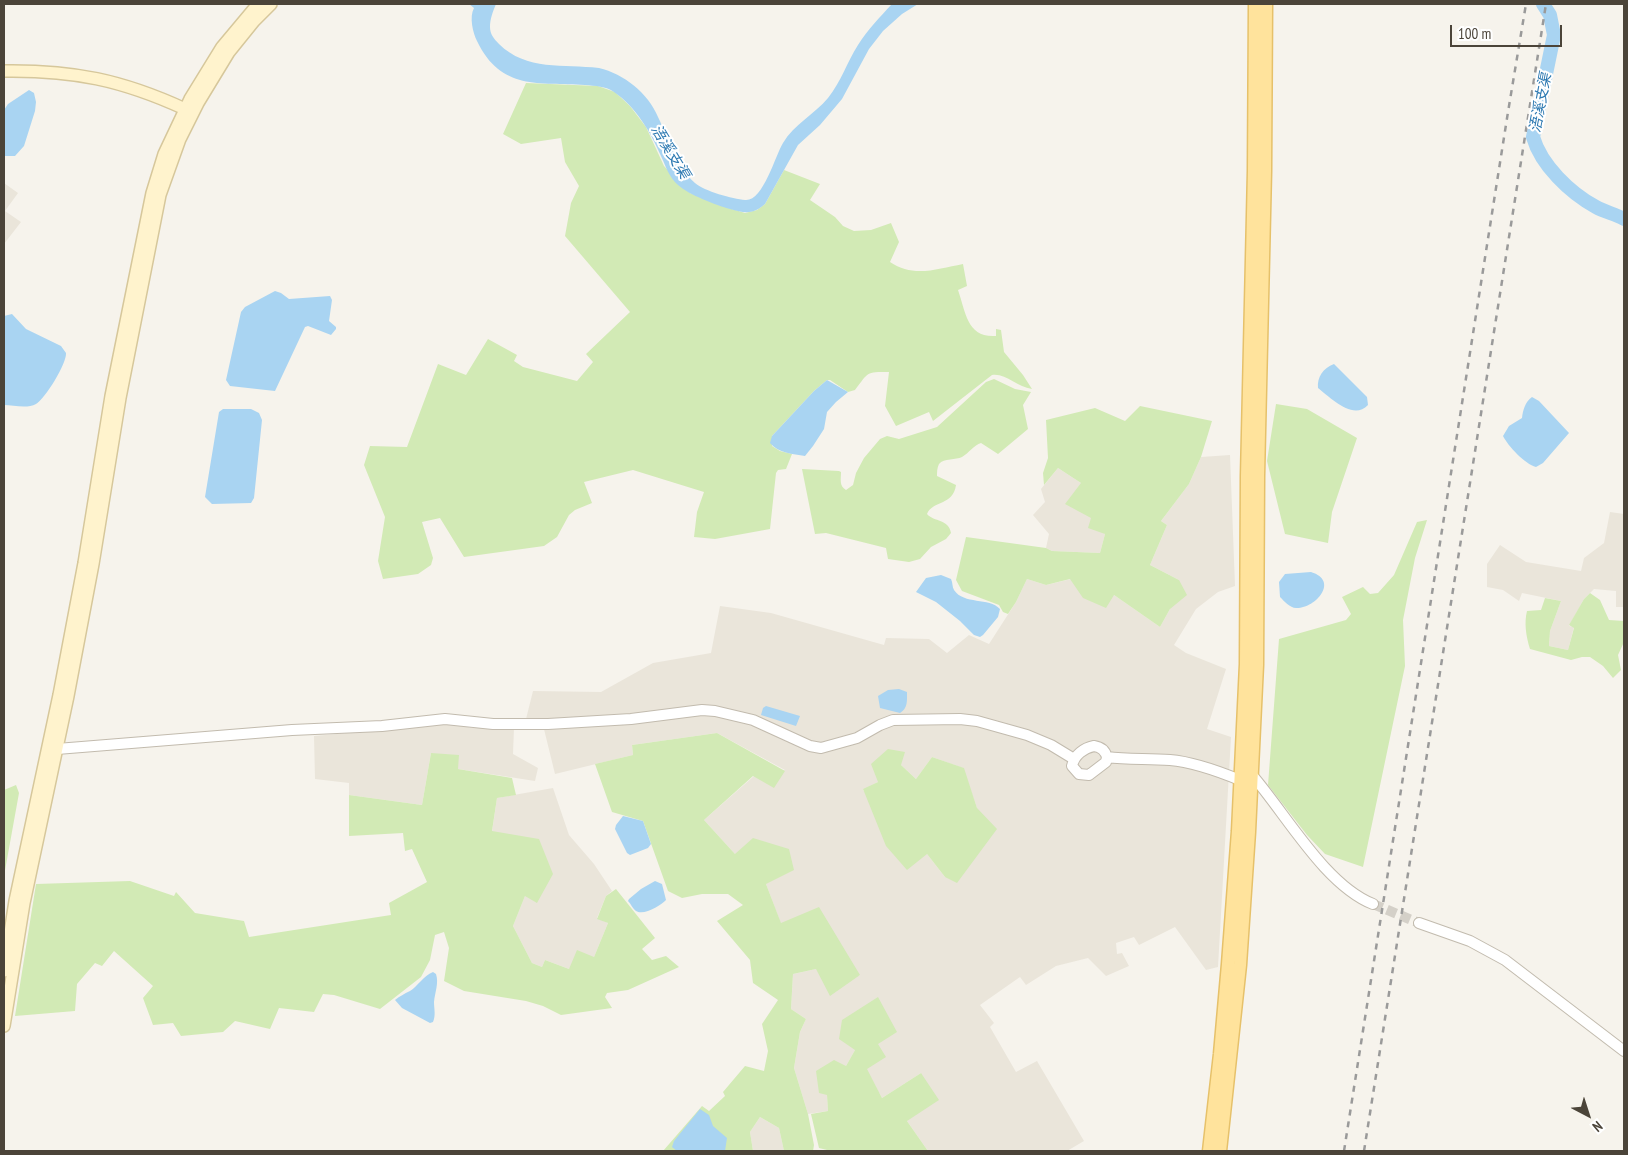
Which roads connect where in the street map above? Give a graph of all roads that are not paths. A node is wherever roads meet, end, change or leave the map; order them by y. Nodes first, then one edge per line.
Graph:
1 (258, 4) edge
2 (271, 4) edge
3 (1254, 4) edge
4 (1266, 4) edge
5 (4, 72) edge
6 (185, 109) junction
7 (57, 749) junction
8 (1107, 756) junction
9 (1074, 759) junction
10 (1246, 778) junction
11 (1373, 904) tunnel mouth
12 (1419, 923) tunnel mouth
13 (4, 971) edge
14 (4, 1026) edge
15 (1624, 1051) edge
16 (1209, 1151) edge
17 (1220, 1151) edge

1 - 6 main road
2 - 7 main road
3 - 10 main road
4 - 10 main road
5 - 6 main road
6 - 13 main road
7 - 9 street
7 - 14 main road
8 - 9 street
8 - 9 street
8 - 10 street
10 - 11 street
10 - 16 main road
10 - 17 main road
12 - 15 street

